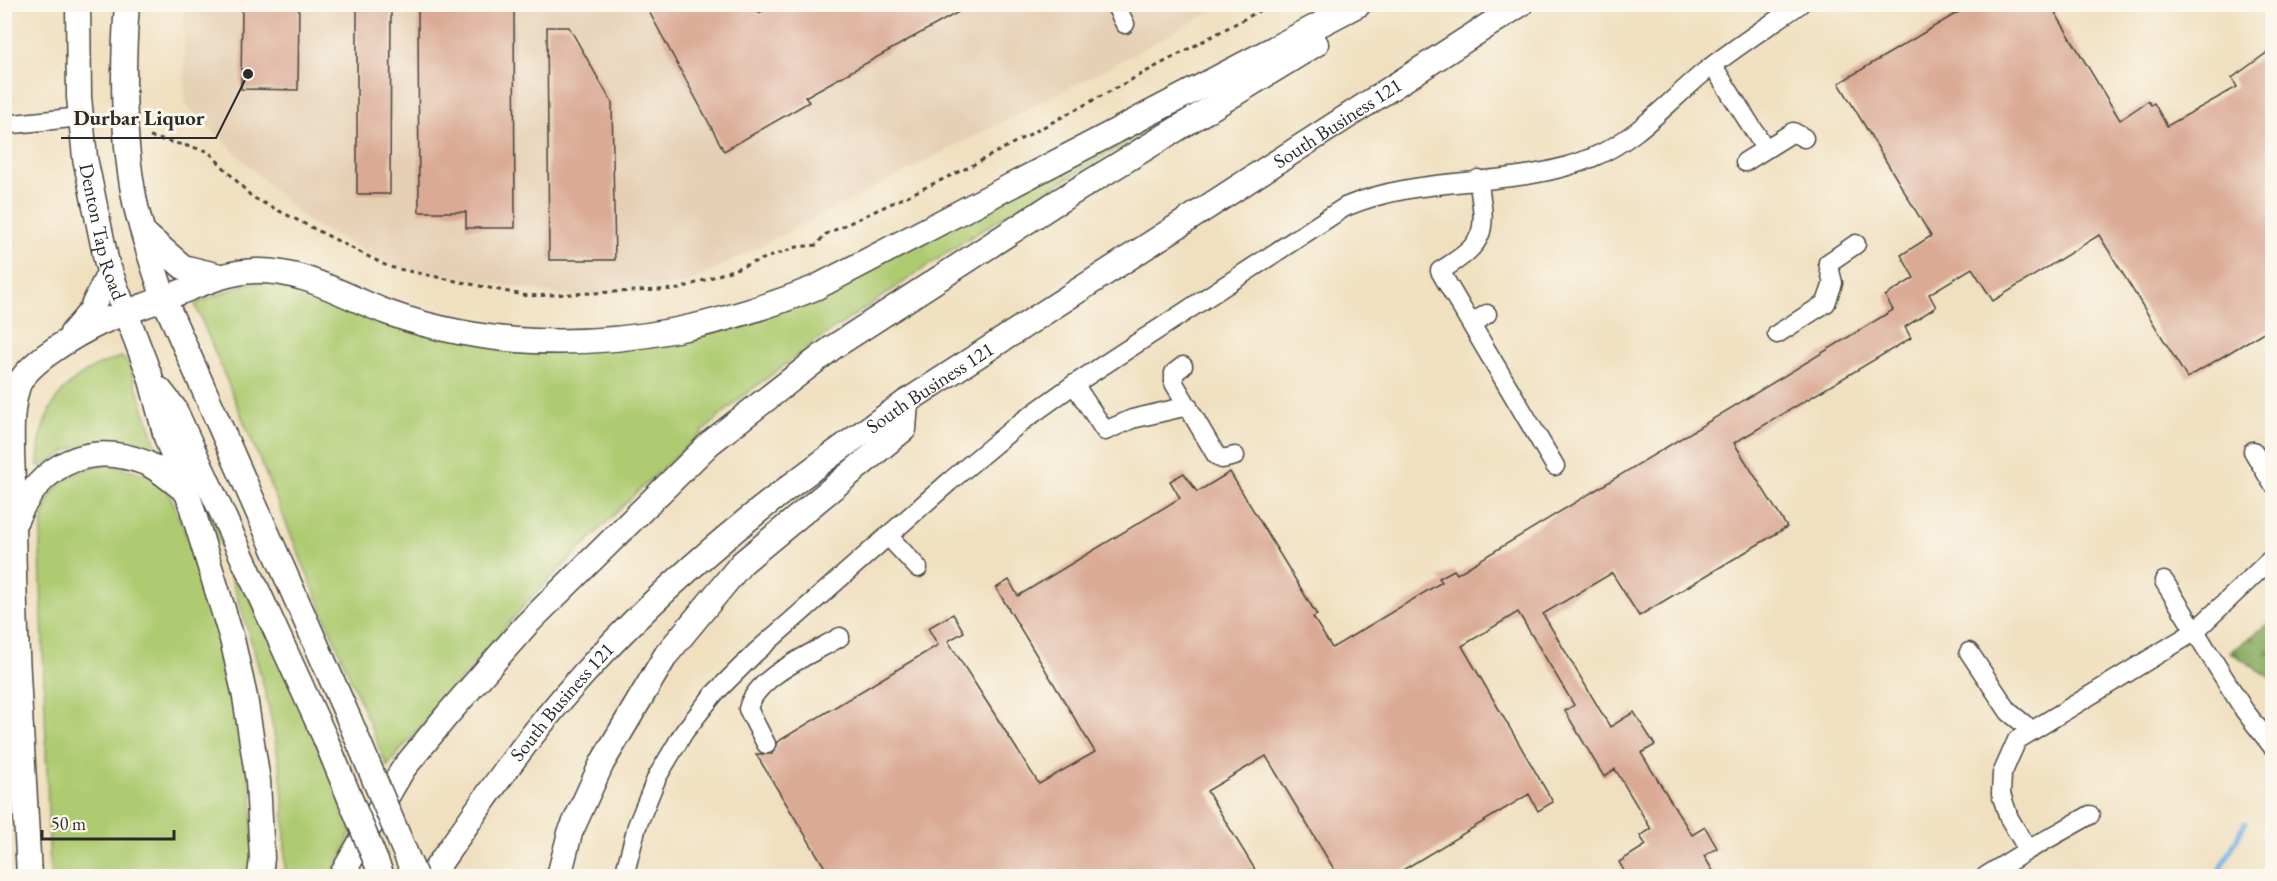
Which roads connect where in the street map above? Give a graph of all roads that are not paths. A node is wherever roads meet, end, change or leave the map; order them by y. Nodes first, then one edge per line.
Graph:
1 (78, 4) edge
2 (127, 4) edge
3 (1115, 4) edge
4 (1359, 4) edge
5 (1379, 4) edge
6 (1521, 4) edge
7 (1795, 6) edge
8 (1125, 24) dead end
9 (1713, 66) junction
10 (81, 117) junction
11 (4, 125) edge
12 (1804, 138) dead end
13 (1765, 148) junction
14 (1745, 162) dead end
15 (1478, 180) junction
16 (143, 231) junction
17 (1856, 244) dead end
18 (110, 272) junction
19 (220, 276) junction
20 (164, 299) junction
21 (125, 312) junction
22 (1487, 314) dead end
23 (1471, 324) junction
24 (1777, 334) dead end
25 (60, 346) junction
26 (1183, 366) dead end
27 (150, 376) junction
28 (1074, 384) junction
29 (906, 402) junction
30 (1188, 406) junction
31 (2253, 451) dead end
32 (1235, 456) dead end
33 (1555, 466) dead end
34 (2272, 483) edge
35 (187, 492) junction
36 (13, 528) junction
37 (888, 536) junction
38 (2272, 558) edge
39 (918, 568) dead end
40 (2164, 581) dead end
41 (2193, 632) junction
42 (840, 637) dead end
43 (1969, 652) dead end
44 (2030, 729) junction
45 (766, 744) dead end
46 (2272, 746) edge
47 (2090, 815) dead end
48 (2028, 850) junction
49 (28, 876) edge
50 (260, 876) edge
51 (340, 876) edge
52 (382, 876) edge
53 (415, 876) edge
54 (431, 876) edge
55 (559, 876) edge
56 (624, 876) edge
57 (1986, 876) edge

1 - 10 main road, Denton Tap Road
2 - 16 main road, Denton Tap Road
3 - 8 street
4 - 19 main road
5 - 51 main road
6 - 29 main road, South Business 121
7 - 9 street
9 - 13 street
9 - 15 street
10 - 11 street
10 - 18 main road, Denton Tap Road
12 - 13 street
13 - 14 street
15 - 23 street
15 - 28 street
16 - 19 main road
16 - 20 main road, Denton Tap Road
17 - 24 street
18 - 21 main road, Denton Tap Road
18 - 25 main road
19 - 20 main road
20 - 21 main road
20 - 53 main road, Denton Tap Road, bridge
21 - 25 main road
21 - 27 main road, Denton Tap Road
22 - 23 street
23 - 33 street
25 - 36 main road
26 - 30 street
27 - 35 main road
27 - 52 main road, bridge
28 - 30 street
28 - 37 street
29 - 54 main road, South Business 121
29 - 55 main road
30 - 32 street
31 - 34 street
35 - 36 main road
35 - 50 main road
36 - 49 main road
37 - 39 street
37 - 56 street
38 - 41 street
40 - 41 street
41 - 44 street
41 - 46 street
42 - 45 street
43 - 44 street
44 - 48 street
47 - 48 street
48 - 57 street

